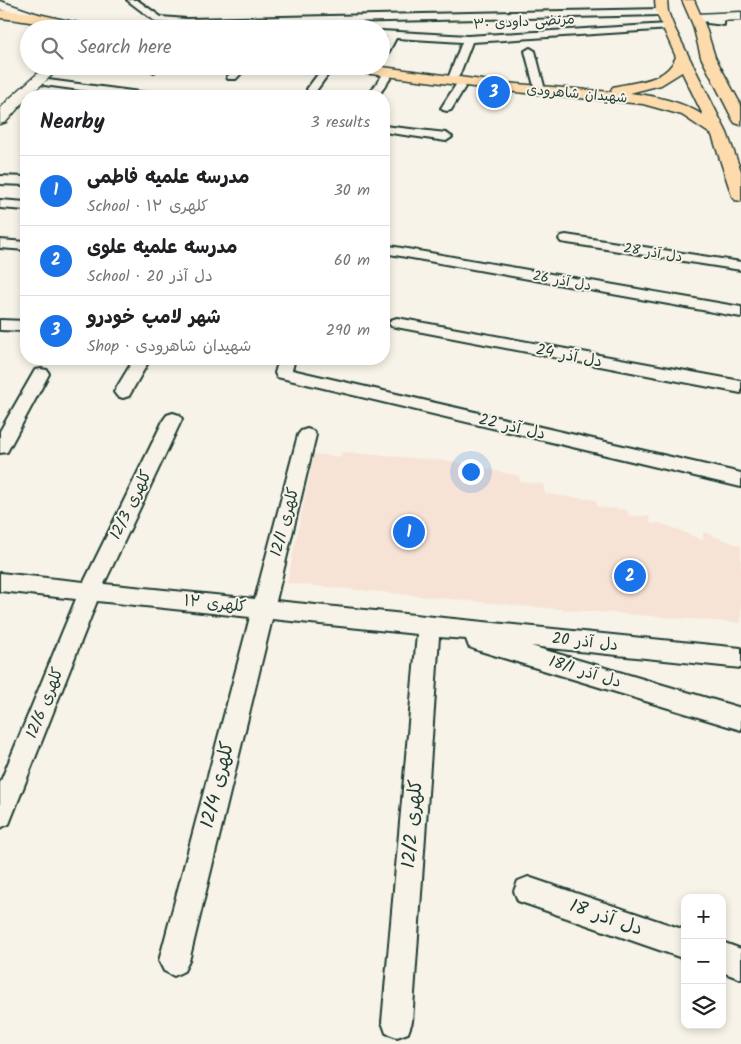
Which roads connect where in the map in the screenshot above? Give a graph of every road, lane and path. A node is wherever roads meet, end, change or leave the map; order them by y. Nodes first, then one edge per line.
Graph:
1 (131, 0) edge
2 (688, 0) edge
3 (659, 4) edge
4 (0, 5) edge
5 (0, 14) edge
6 (741, 16) edge
7 (25, 20) edge
8 (27, 20) edge
9 (160, 20) edge
10 (254, 20) edge
11 (717, 20) junction
12 (697, 21) junction
13 (20, 22) edge
14 (741, 22) edge
15 (0, 23) edge
16 (668, 27) junction
17 (390, 35) edge
18 (394, 35) junction
19 (468, 39) junction
20 (390, 42) edge
21 (530, 51) dead end
22 (683, 56) junction
23 (708, 57) junction
24 (390, 70) edge
25 (45, 75) edge
26 (57, 75) edge
27 (322, 75) edge
28 (378, 75) edge
29 (734, 75) dead end
30 (458, 79) junction
31 (48, 83) junction
32 (539, 86) junction
33 (640, 87) junction
34 (312, 89) dead end
35 (28, 90) edge
36 (40, 90) edge
37 (84, 90) edge
38 (374, 90) edge
39 (20, 97) edge
40 (669, 105) junction
41 (447, 108) dead end
42 (20, 111) edge
43 (0, 118) edge
44 (741, 120) edge
45 (390, 129) edge
46 (719, 133) junction
47 (1, 135) edge
48 (446, 137) dead end
49 (0, 180) edge
50 (20, 181) edge
51 (741, 196) edge
52 (0, 204) edge
53 (20, 206) edge
54 (566, 239) dead end
55 (0, 244) edge
56 (20, 246) edge
57 (390, 250) edge
58 (741, 266) edge
59 (741, 312) edge
60 (397, 323) dead end
61 (0, 325) edge
62 (20, 326) edge
63 (139, 365) edge
64 (285, 366) edge
65 (40, 374) dead end
66 (741, 387) edge
67 (123, 392) dead end
68 (173, 419) dead end
69 (308, 435) dead end
70 (0, 447) edge
71 (741, 480) edge
72 (0, 582) edge
73 (90, 591) junction
74 (262, 608) junction
75 (429, 626) junction
76 (741, 658) edge
77 (741, 719) edge
78 (0, 816) edge
79 (528, 891) dead end
80 (681, 943) edge
81 (726, 958) edge
82 (174, 961) dead end
83 (741, 964) edge
84 (397, 1022) dead end

1 - 9 street
2 - 12 main road
3 - 10 street
3 - 16 main road
4 - 8 main road
5 - 7 main road
6 - 11 main road
11 - 12 main road
11 - 14 main road
12 - 23 main road
13 - 15 main road
16 - 19 street, ۳۰ مرتضی داودی
16 - 22 main road
17 - 18 street, ۳۰ مرتضی داودی
18 - 19 street, ۳۰ مرتضی داودی
18 - 20 street
19 - 30 street
21 - 32 street
22 - 33 main road, شهیدان شاهرودی
22 - 46 main road
23 - 29 main road
23 - 44 main road
24 - 30 main road, شهیدان شاهرودی
25 - 35 main road
26 - 31 main road
27 - 34 street
28 - 38 street
30 - 32 main road, شهیدان شاهرودی
30 - 40 main road, شهیدان شاهرودی
30 - 41 street
31 - 36 main road
31 - 37 street
32 - 33 main road, شهیدان شاهرودی
33 - 40 main road
39 - 43 main road
40 - 46 main road, شهیدان شاهرودی
42 - 47 main road
45 - 48 street
46 - 51 main road
49 - 50 street
52 - 53 street
54 - 58 street, دل آذر 28
55 - 56 street
57 - 59 street, دل آذر 26
60 - 66 street, دل آذر 24
61 - 62 street
63 - 67 street
64 - 71 street, دل آذر 22
65 - 70 street
68 - 73 street, کلهری 12/3
69 - 74 street, کلهری 12/1
72 - 73 street, کلهری ۱۲
73 - 74 street, کلهری ۱۲
73 - 78 street, کلهری 12/6
74 - 75 street, کلهری ۱۲
74 - 82 street, کلهری 12/4
75 - 76 street, دل آذر 20
75 - 77 street, دل آذر 18/1
75 - 84 street, کلهری 12/2
79 - 80 street, دل آذر 18
81 - 83 street

